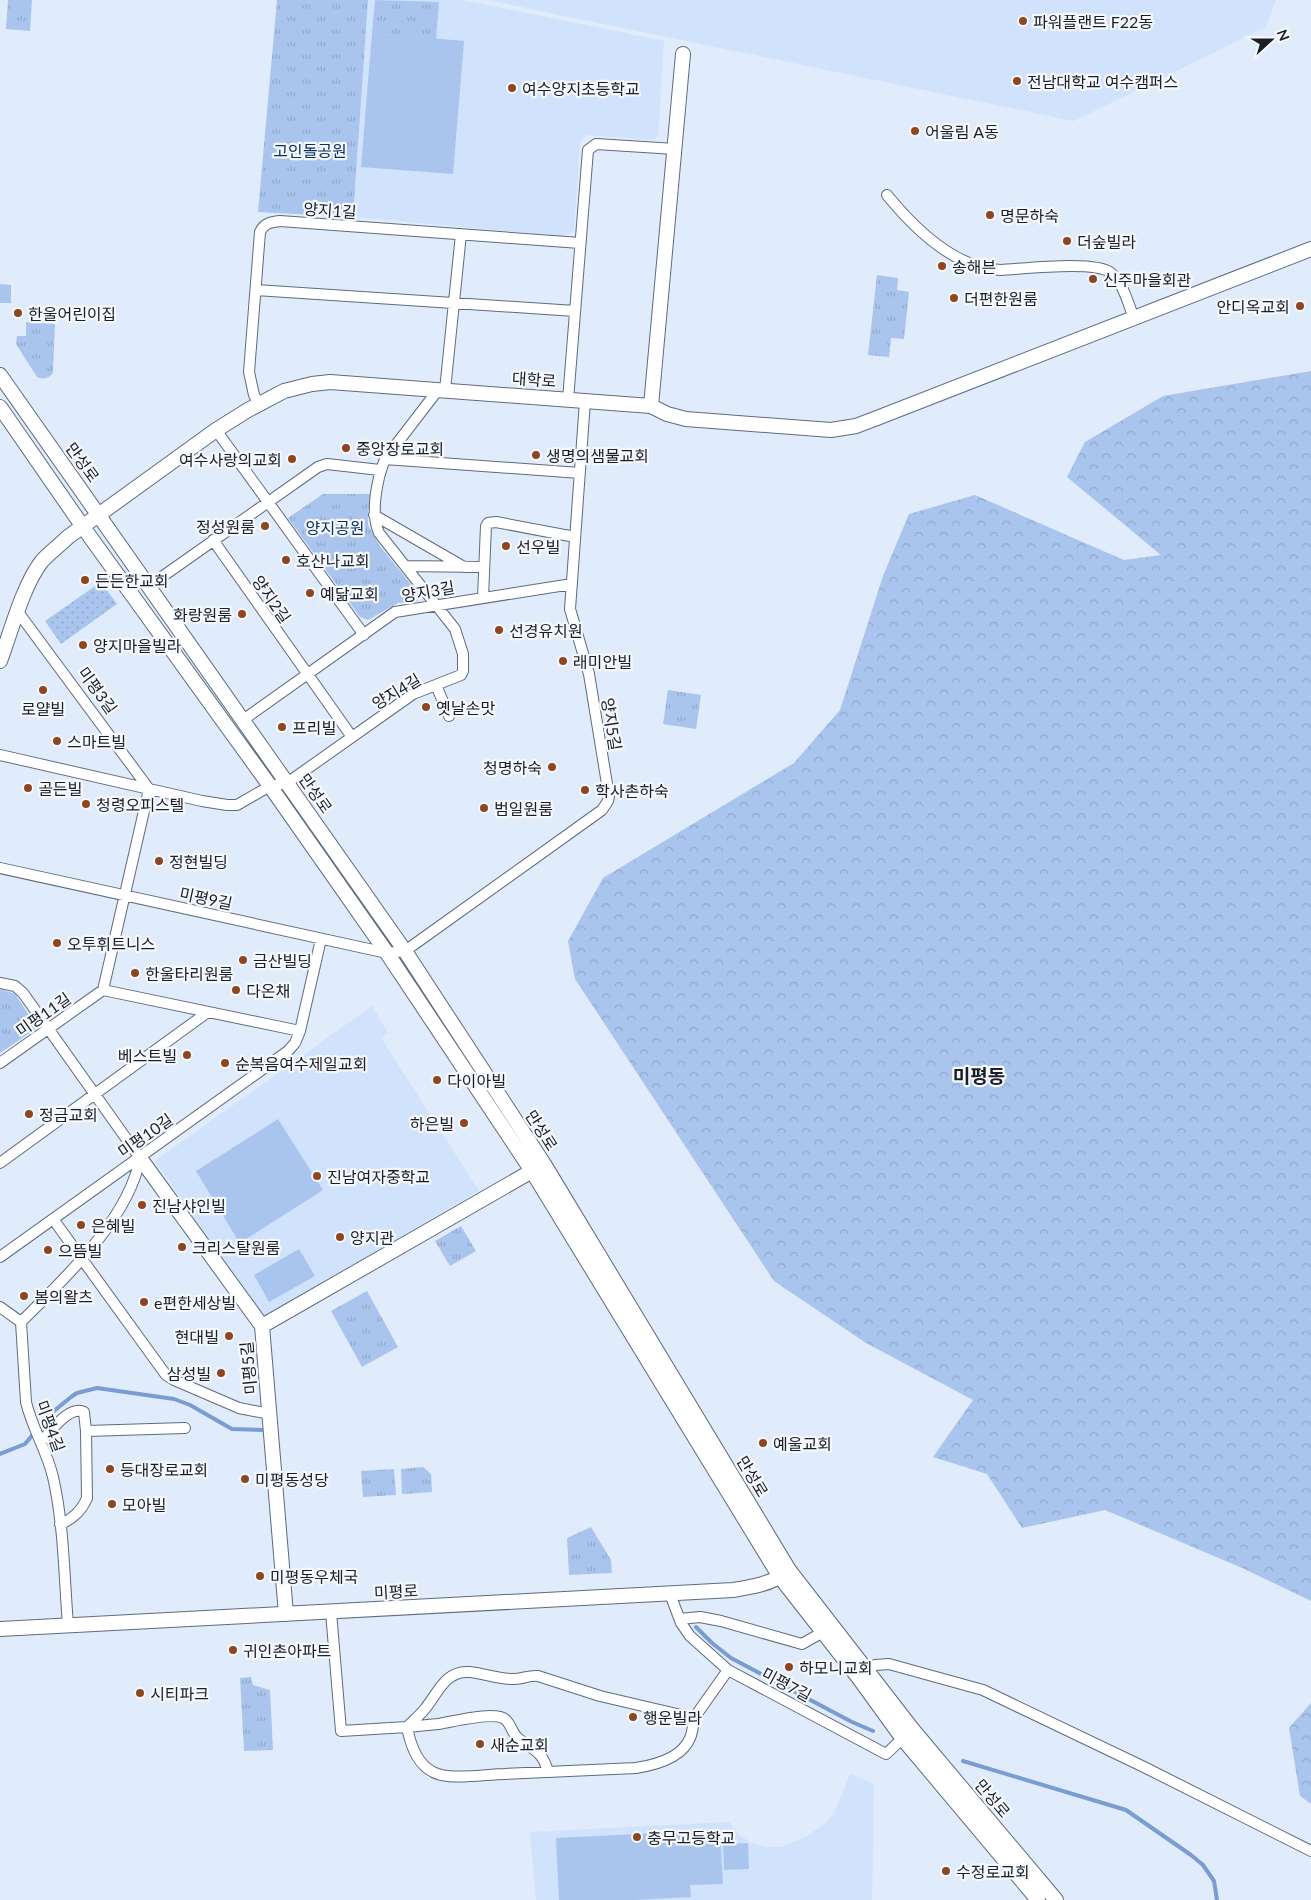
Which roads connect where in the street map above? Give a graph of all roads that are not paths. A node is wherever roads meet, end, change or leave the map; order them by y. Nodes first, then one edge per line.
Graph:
1 (683, 54) dead end
2 (675, 150) junction
3 (887, 195) dead end
4 (461, 234) junction
5 (580, 244) junction
6 (1311, 249) edge
7 (256, 290) junction
8 (454, 303) junction
9 (575, 311) junction
10 (1134, 318) junction
11 (0, 375) edge
12 (441, 390) junction
13 (568, 400) junction
14 (585, 401) junction
15 (259, 404) junction
16 (651, 406) junction
17 (0, 407) edge
18 (216, 430) junction
19 (385, 459) junction
20 (380, 470) junction
21 (580, 473) junction
22 (267, 502) junction
23 (100, 515) junction
24 (374, 515) junction
25 (83, 527) junction
26 (575, 537) junction
27 (213, 540) junction
28 (404, 566) junction
29 (464, 567) junction
30 (484, 567) junction
31 (572, 584) junction
32 (149, 586) junction
33 (483, 598) junction
34 (436, 605) junction
35 (18, 612) junction
36 (364, 635) junction
37 (0, 661) edge
38 (307, 674) junction
39 (436, 684) junction
40 (448, 716) dead end
41 (243, 720) junction
42 (352, 737) junction
43 (0, 755) edge
44 (287, 782) junction
45 (270, 786) junction
46 (149, 789) junction
47 (0, 868) edge
48 (125, 896) junction
49 (322, 939) junction
50 (405, 951) junction
51 (387, 953) junction
52 (0, 983) edge
53 (103, 990) junction
54 (208, 1012) junction
55 (48, 1029) junction
56 (300, 1031) junction
57 (0, 1063) edge
58 (95, 1094) junction
59 (140, 1158) junction
60 (0, 1163) edge
61 (538, 1168) junction
62 (53, 1219) junction
63 (0, 1257) edge
64 (82, 1260) junction
65 (0, 1307) edge
66 (21, 1322) junction
67 (262, 1326) junction
68 (270, 1414) junction
69 (185, 1428) dead end
70 (86, 1431) junction
71 (40, 1440) junction
72 (60, 1524) junction
73 (784, 1574) junction
74 (670, 1594) junction
75 (331, 1612) junction
76 (286, 1614) junction
77 (680, 1619) junction
78 (68, 1625) junction
79 (0, 1629) edge
80 (824, 1632) junction
81 (728, 1670) junction
82 (863, 1673) junction
83 (694, 1718) junction
84 (407, 1727) junction
85 (908, 1734) junction
86 (548, 1772) junction
87 (1311, 1851) edge
88 (1038, 1900) edge
89 (1056, 1900) edge

1 - 2 street
2 - 5 street
2 - 16 street
3 - 10 street
4 - 5 street, 양지1길
4 - 7 street, 양지1길
4 - 8 street
5 - 9 street
6 - 10 street, 대학로
7 - 8 street
7 - 15 street, 양지1길
8 - 9 street
8 - 12 street
9 - 13 street
10 - 16 street, 대학로
11 - 23 street, 만성로
12 - 13 street, 대학로
12 - 15 street, 대학로
12 - 19 street
13 - 14 street, 대학로
14 - 16 street, 대학로
14 - 21 street, 양지5길
15 - 18 street, 대학로
17 - 25 street, 만성로
18 - 22 street
18 - 23 street, 대학로
19 - 20 street
19 - 21 street
20 - 22 street
20 - 24 street
21 - 26 street, 양지5길
22 - 27 street
22 - 36 street
23 - 25 street
23 - 32 street, 만성로
24 - 28 street
24 - 29 street
25 - 35 street
25 - 45 street, 만성로
26 - 30 street
26 - 31 street, 양지5길
27 - 32 street
27 - 38 street, 양지2길
28 - 29 street
28 - 34 street
29 - 30 street
30 - 33 street
31 - 33 street, 양지3길
31 - 50 street, 양지5길
32 - 41 street, 만성로
33 - 34 street, 양지3길
34 - 36 street, 양지3길
34 - 39 street, 양지4길
35 - 37 street
35 - 46 street, 미평3길
36 - 38 street, 양지3길
38 - 41 street, 양지3길
38 - 42 street
39 - 40 street
39 - 42 street, 양지4길
41 - 44 street, 만성로
42 - 44 street, 양지4길
43 - 46 street
44 - 45 street
44 - 50 street, 만성로
45 - 46 street
45 - 51 street, 만성로
46 - 48 street
47 - 48 street, 미평9길
48 - 49 street, 미평9길
48 - 53 street
49 - 51 street, 미평9길
49 - 56 street, 미평10길
50 - 51 street, 미평9길
50 - 61 street, 만성로
51 - 61 street, 만성로
52 - 55 street
53 - 54 street
53 - 55 street, 미평11길
54 - 56 street
54 - 58 street
55 - 57 street, 미평11길
55 - 58 street
56 - 59 street, 미평10길
58 - 59 street
58 - 60 street
59 - 62 street, 미평10길
59 - 64 street
59 - 67 street, 미평5길
61 - 67 street
61 - 73 street, 만성로
62 - 63 street, 미평10길
62 - 64 street
64 - 66 street
64 - 68 street
65 - 66 street
66 - 71 street, 미평4길
67 - 68 street, 미평5길
68 - 76 street, 미평5길
69 - 70 street
70 - 71 street
70 - 72 street
71 - 72 street, 미평4길
72 - 78 street, 미평4길
73 - 74 street, 미평로
73 - 80 street, 만성로
73 - 82 street, 만성로
74 - 75 street, 미평로
74 - 77 street, 미평7길
75 - 76 street, 미평로
75 - 84 street
76 - 78 street, 미평로
77 - 80 street
77 - 81 street, 미평7길
78 - 79 street, 미평로
80 - 82 street, 만성로
81 - 83 street
81 - 85 street, 미평7길
82 - 85 street, 만성로
82 - 87 street
83 - 84 street
83 - 86 street
84 - 86 street
84 - 86 street
85 - 88 street, 만성로
85 - 89 street, 만성로

